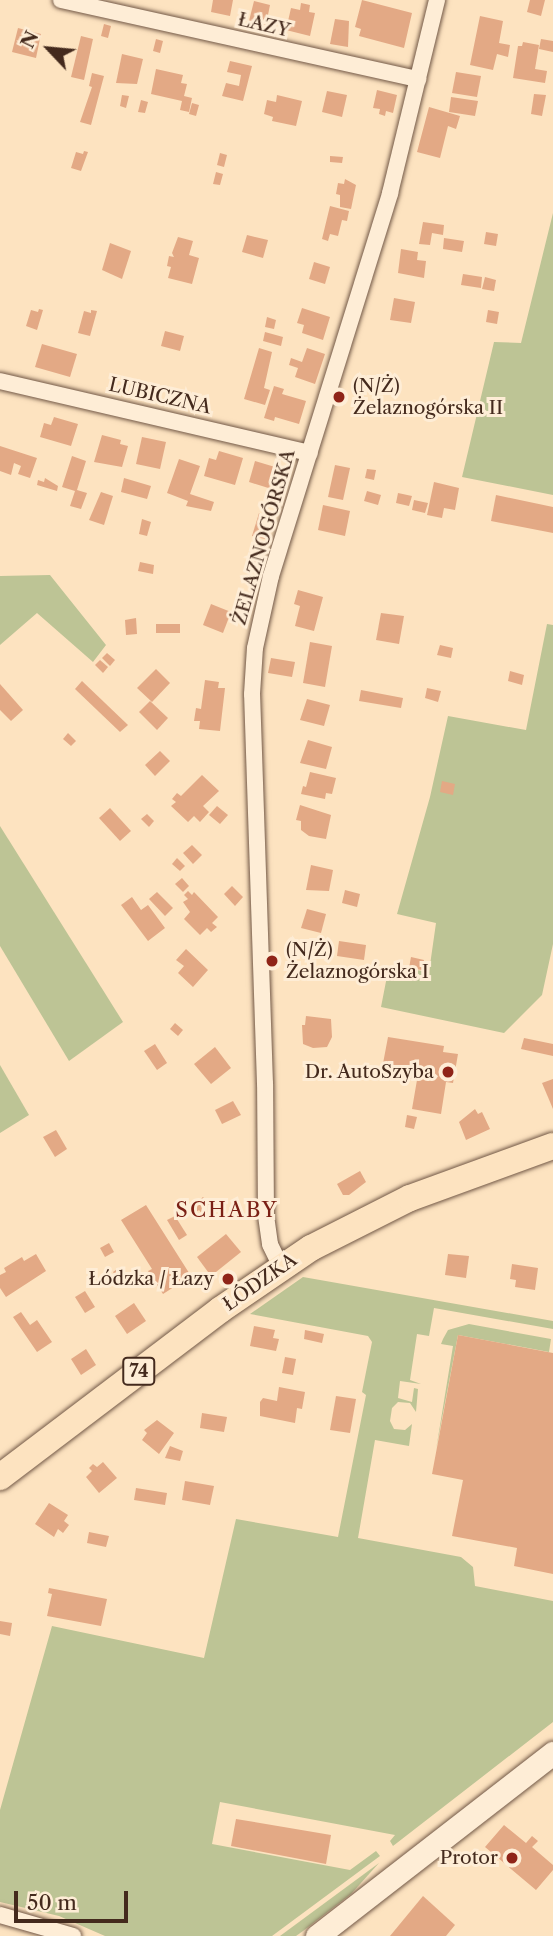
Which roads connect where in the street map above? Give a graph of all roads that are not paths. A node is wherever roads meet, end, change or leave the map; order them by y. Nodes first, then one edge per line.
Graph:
1 (61, 0) edge
2 (437, 0) edge
3 (418, 79) junction
4 (0, 381) edge
5 (310, 453) junction
6 (553, 1146) edge
7 (281, 1267) junction
8 (0, 1477) edge
9 (553, 1753) edge
10 (0, 1915) edge
11 (73, 1936) edge
12 (317, 1936) edge

1 - 3 street, ŁAZY
2 - 3 street, ŻELAZNOGÓRSKA
3 - 5 street, ŻELAZNOGÓRSKA
4 - 5 street, LUBICZNA
5 - 7 street, ŻELAZNOGÓRSKA
6 - 7 main road, ŁÓDZKA / 74
7 - 8 main road, ŁÓDZKA / 74
9 - 12 street
10 - 11 street

